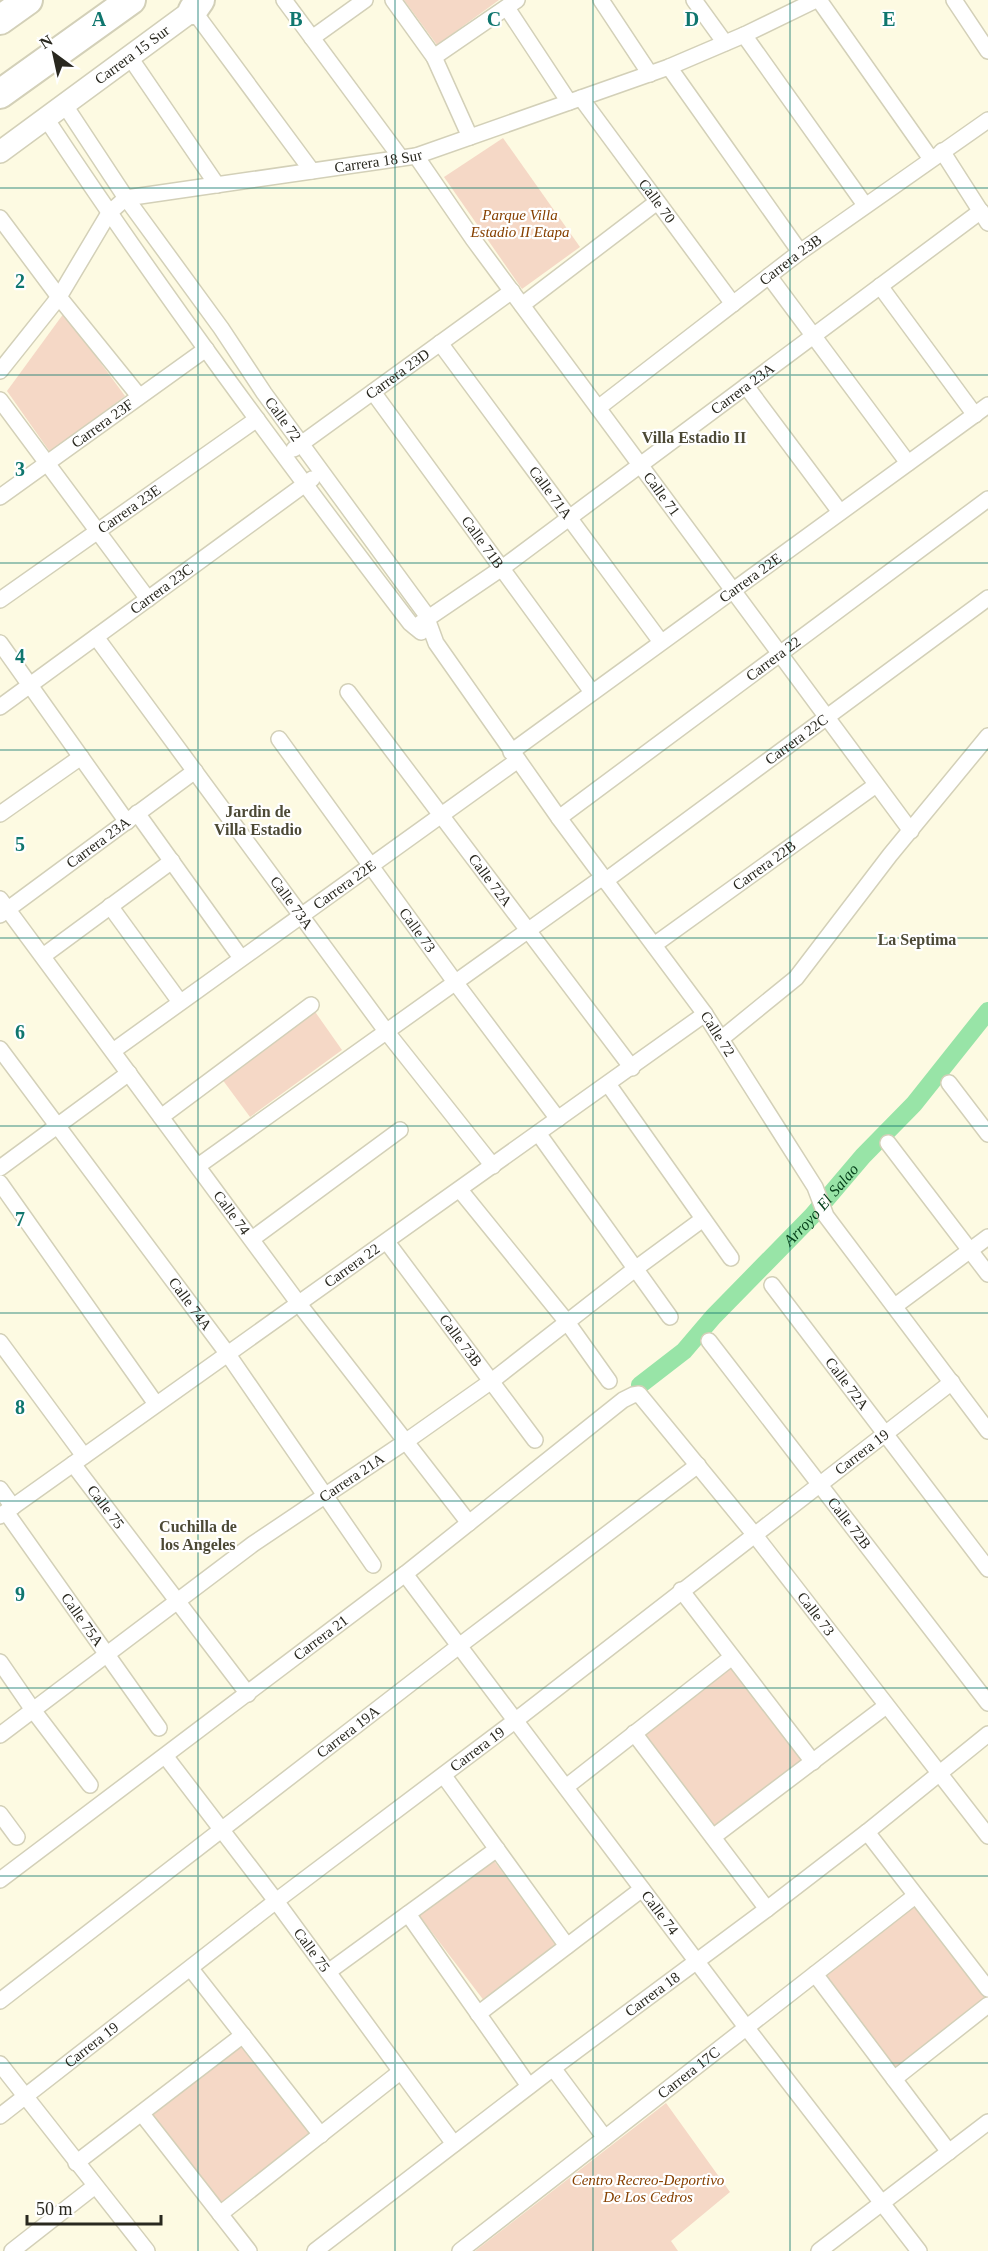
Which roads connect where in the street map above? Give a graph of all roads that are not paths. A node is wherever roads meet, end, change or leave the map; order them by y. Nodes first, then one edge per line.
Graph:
1 (28, 0) edge
2 (131, 0) edge
3 (284, 0) edge
4 (365, 0) edge
5 (393, 0) edge
6 (601, 0) edge
7 (694, 0) edge
8 (818, 0) edge
9 (954, 0) edge
10 (200, 3) edge
11 (512, 4) edge
12 (795, 4) edge
13 (0, 20) edge
14 (744, 35) junction
15 (312, 38) junction
16 (725, 43) junction
17 (988, 51) edge
18 (129, 56) junction
19 (434, 57) junction
20 (669, 67) junction
21 (650, 74) junction
22 (0, 94) edge
23 (575, 100) junction
24 (64, 104) junction
25 (45, 117) junction
26 (988, 120) edge
27 (470, 137) junction
28 (0, 152) edge
29 (937, 155) junction
30 (409, 157) junction
31 (312, 171) junction
32 (217, 185) junction
33 (126, 198) junction
34 (657, 202) junction
35 (865, 205) junction
36 (109, 213) junction
37 (984, 217) edge
38 (0, 218) edge
39 (800, 252) junction
40 (769, 276) junction
41 (880, 286) junction
42 (512, 291) junction
43 (59, 297) junction
44 (733, 304) junction
45 (522, 305) junction
46 (813, 336) junction
47 (440, 343) junction
48 (206, 349) junction
49 (1, 365) edge
50 (746, 386) junction
51 (373, 392) junction
52 (139, 396) junction
53 (0, 400) edge
54 (988, 405) edge
55 (598, 408) junction
56 (975, 415) junction
57 (257, 419) junction
58 (301, 444) junction
59 (284, 456) junction
60 (47, 462) junction
61 (908, 463) junction
62 (640, 465) junction
63 (322, 472) junction
64 (305, 484) junction
65 (0, 497) edge
66 (988, 499) edge
67 (840, 512) junction
68 (569, 518) junction
69 (98, 531) junction
70 (501, 568) junction
71 (732, 590) junction
72 (988, 598) edge
73 (148, 599) junction
74 (0, 600) edge
75 (421, 623) junction
76 (96, 637) junction
77 (661, 642) junction
78 (0, 643) edge
79 (780, 654) junction
80 (30, 685) junction
81 (348, 692) dead end
82 (592, 692) junction
83 (0, 707) edge
84 (827, 718) junction
85 (988, 736) edge
86 (279, 739) dead end
87 (514, 756) junction
88 (81, 757) junction
89 (195, 771) junction
90 (876, 785) junction
91 (0, 814) edge
92 (440, 815) junction
93 (132, 818) junction
94 (559, 818) junction
95 (910, 831) junction
96 (172, 861) junction
97 (370, 865) junction
98 (604, 879) junction
99 (110, 906) junction
100 (3, 907) edge
101 (301, 915) junction
102 (527, 931) junction
103 (654, 945) junction
104 (43, 956) junction
105 (241, 958) junction
106 (455, 982) junction
107 (180, 1002) junction
108 (310, 1005) dead end
109 (705, 1014) junction
110 (386, 1031) junction
111 (721, 1039) junction
112 (0, 1048) edge
113 (113, 1052) junction
114 (632, 1068) junction
115 (129, 1073) junction
116 (949, 1083) dead end
117 (608, 1084) junction
118 (161, 1117) junction
119 (558, 1119) junction
120 (56, 1126) junction
121 (400, 1131) dead end
122 (538, 1133) junction
123 (988, 1134) edge
124 (888, 1143) dead end
125 (198, 1166) junction
126 (493, 1166) junction
127 (0, 1168) edge
128 (0, 1183) edge
129 (460, 1190) junction
130 (703, 1219) junction
131 (988, 1237) edge
132 (252, 1239) junction
133 (387, 1242) junction
134 (970, 1250) junction
135 (731, 1258) dead end
136 (635, 1269) junction
137 (988, 1274) edge
138 (772, 1285) dead end
139 (299, 1304) junction
140 (895, 1306) junction
141 (670, 1317) dead end
142 (567, 1322) junction
143 (709, 1341) dead end
144 (0, 1342) edge
145 (227, 1353) junction
146 (493, 1380) junction
147 (609, 1381) dead end
148 (952, 1382) junction
149 (639, 1394) joint
150 (156, 1404) junction
151 (988, 1431) edge
152 (884, 1434) junction
153 (535, 1440) dead end
154 (405, 1442) junction
155 (78, 1460) junction
156 (699, 1465) junction
157 (819, 1484) junction
158 (0, 1489) edge
159 (326, 1494) junction
160 (6, 1512) edge
161 (469, 1523) junction
162 (754, 1534) junction
163 (373, 1565) dead end
164 (988, 1569) edge
165 (405, 1574) junction
166 (681, 1590) junction
167 (177, 1601) junction
168 (459, 1646) junction
169 (106, 1654) junction
170 (732, 1657) junction
171 (0, 1662) edge
172 (248, 1694) junction
173 (988, 1704) edge
174 (886, 1706) junction
175 (33, 1710) junction
176 (516, 1720) junction
177 (159, 1728) dead end
178 (634, 1732) junction
179 (988, 1734) edge
180 (0, 1735) edge
181 (166, 1756) junction
182 (813, 1762) junction
183 (939, 1773) junction
184 (444, 1776) junction
185 (90, 1785) dead end
186 (566, 1787) junction
187 (0, 1814) edge
188 (223, 1830) junction
189 (867, 1832) junction
190 (988, 1836) edge
191 (17, 1837) dead end
192 (713, 1837) junction
193 (497, 1849) junction
194 (0, 1880) edge
195 (642, 1889) junction
196 (915, 1896) junction
197 (276, 1901) junction
198 (767, 1909) junction
199 (408, 1914) junction
200 (567, 1946) junction
201 (698, 1961) junction
202 (191, 1969) junction
203 (328, 1972) junction
204 (815, 1974) junction
205 (988, 1989) edge
206 (0, 2001) edge
207 (988, 2005) edge
208 (478, 2014) junction
209 (746, 2027) junction
210 (243, 2035) junction
211 (0, 2064) edge
212 (553, 2068) junction
213 (400, 2072) junction
214 (894, 2079) junction
215 (529, 2086) junction
216 (24, 2096) junction
217 (142, 2114) junction
218 (0, 2116) edge
219 (988, 2122) edge
220 (321, 2135) junction
221 (605, 2138) junction
222 (454, 2144) junction
223 (949, 2152) junction
224 (76, 2163) junction
225 (94, 2186) junction
226 (882, 2204) junction
227 (220, 2214) junction
228 (12, 2251) edge
229 (147, 2251) edge
230 (249, 2251) edge
231 (315, 2251) edge
232 (460, 2251) edge
233 (819, 2251) edge
234 (919, 2251) edge

1 - 13 highway
2 - 22 highway
3 - 15 street, Calle 71
4 - 15 street
5 - 19 street
6 - 21 street
7 - 16 street
8 - 12 street, Carrera 18 Sur
8 - 29 street
9 - 17 street
10 - 18 street, Carrera 15 Sur
10 - 31 street
11 - 19 street
11 - 23 street, Calle 70
12 - 14 street, Carrera 18 Sur
14 - 16 street, Carrera 18 Sur
14 - 35 street
15 - 30 street, Calle 71
16 - 20 street, Carrera 18 Sur
18 - 24 street, Carrera 15 Sur
18 - 32 street
19 - 27 street
20 - 21 street, Carrera 18 Sur
20 - 39 street
21 - 23 street, Carrera 18 Sur
23 - 27 street, Carrera 18 Sur
23 - 34 street, Calle 70
24 - 25 street, Carrera 15 Sur
24 - 33 street, Calle 72
25 - 28 street, Carrera 15 Sur
25 - 36 street, Calle 72
26 - 29 street, Carrera 23B
27 - 30 street, Carrera 18 Sur
29 - 35 street, Carrera 23B
29 - 37 street
30 - 31 street, Carrera 18 Sur
30 - 42 street, Calle 71
31 - 32 street, Carrera 18 Sur
32 - 33 street, Carrera 18 Sur
33 - 36 street
33 - 58 street, Calle 72
34 - 44 street, Calle 70
34 - 45 street
35 - 39 street, Carrera 23B
36 - 43 street
36 - 48 street, Calle 72
37 - 41 street, Carrera 23A
38 - 43 street
39 - 40 street, Carrera 23B
40 - 44 street, Carrera 23B
40 - 46 street
41 - 46 street, Carrera 23A
41 - 56 street
42 - 45 street, Calle 71
42 - 47 street, Carrera 23D
43 - 49 street
43 - 52 street
44 - 55 street, Carrera 23B
45 - 55 street, Calle 71
46 - 50 street, Carrera 23A
46 - 61 street
47 - 51 street, Carrera 23D
47 - 68 street, Calle 71A
48 - 52 street, Carrera 23F
48 - 57 street, Calle 72
50 - 62 street, Carrera 23A
50 - 67 street
51 - 58 street, Carrera 23D
51 - 70 street, Calle 71B
52 - 60 street, Carrera 23F
53 - 60 street
54 - 56 street, Carrera 22E
55 - 62 street, Calle 71
56 - 61 street, Carrera 22E
57 - 59 street, Calle 72
57 - 69 street, Carrera 23E
58 - 59 street, Carrera 23D
58 - 63 street, Calle 72
59 - 64 street, Calle 72
60 - 65 street, Carrera 23F
60 - 69 street
61 - 67 street, Carrera 22E
62 - 68 street, Carrera 23A
62 - 71 street, Calle 71
63 - 64 street, Carrera 23C
63 - 75 street, Calle 72
64 - 73 street, Carrera 23C
64 - 75 street, Calle 72
66 - 79 street, Carrera 22
67 - 71 street, Carrera 22E
68 - 70 street, Carrera 23A
68 - 77 street, Calle 71A
69 - 73 street
69 - 74 street, Carrera 23E
70 - 75 street, Carrera 23A
70 - 82 street, Calle 71B
71 - 77 street, Carrera 22E
71 - 79 street, Calle 71
72 - 84 street, Carrera 22C
73 - 76 street, Carrera 23C
75 - 87 street, Calle 72
76 - 80 street, Carrera 23C
76 - 89 street, Calle 73A
77 - 82 street, Carrera 22E
78 - 80 street
79 - 84 street, Calle 71
79 - 94 street, Carrera 22
80 - 83 street, Carrera 23C
80 - 88 street
81 - 92 street, Calle 72A
82 - 87 street, Carrera 22E
84 - 90 street, Calle 71
84 - 98 street, Carrera 22C
85 - 95 street
86 - 97 street, Calle 73
87 - 92 street, Carrera 22E
87 - 94 street, Calle 72
88 - 91 street
88 - 93 street
89 - 93 street, Carrera 23A
89 - 101 street, Calle 73A
90 - 95 street, Calle 71
90 - 103 street, Carrera 22B
92 - 97 street, Carrera 22E
92 - 102 street, Calle 72A
93 - 96 street
93 - 100 street, Carrera 23A
94 - 98 street, Calle 72
95 - 111 street
96 - 99 street
96 - 105 street
97 - 101 street, Carrera 22E
97 - 106 street, Calle 73
98 - 102 street
98 - 103 street, Calle 72
99 - 104 street
99 - 107 street
100 - 104 street, Calle 74
101 - 105 street, Carrera 22E
101 - 110 street, Calle 73A
102 - 106 street
102 - 114 street, Calle 72A
103 - 109 street, Calle 72
104 - 113 street, Calle 74
105 - 107 street, Carrera 22E
106 - 110 street
106 - 119 street, Calle 73
107 - 113 street, Carrera 22E
108 - 118 street
109 - 111 street, Calle 72
109 - 114 street, Carrera 22
110 - 125 street
110 - 126 street, Calle 73A
111 - 140 street, Calle 72
112 - 120 street, Calle 74A
113 - 115 street, Calle 74
114 - 117 street, Carrera 22
115 - 118 street, Calle 74
115 - 120 street
116 - 123 street
117 - 119 street, Carrera 22
117 - 130 street
118 - 125 street, Calle 74
119 - 122 street, Carrera 22
120 - 127 street
120 - 145 street, Calle 74A
121 - 132 street
122 - 126 street, Carrera 22
122 - 136 street
124 - 134 street
125 - 132 street, Calle 74
126 - 129 street, Carrera 22
128 - 150 street
129 - 133 street, Carrera 22
129 - 142 street
130 - 135 street
130 - 136 street, Carrera 21A
131 - 134 street
132 - 139 street, Calle 74
133 - 139 street, Carrera 22
133 - 146 street, Calle 73B
134 - 137 street
134 - 140 street
136 - 141 street
136 - 142 street, Carrera 21A
138 - 152 street, Calle 72A
139 - 145 street, Carrera 22
139 - 154 street, Calle 74
140 - 148 street, Calle 72
142 - 146 street, Carrera 21A
142 - 147 street
143 - 157 street, Calle 72B
144 - 155 street, Calle 75
145 - 150 street, Carrera 22
145 - 159 street, Calle 74A
146 - 153 street, Calle 73B
146 - 154 street, Carrera 21A
148 - 151 street, Calle 72
148 - 152 street, Carrera 19
149 - 156 street, Calle 73
149 - 161 street, Carrera 21
150 - 155 street, Carrera 22
152 - 157 street, Carrera 19
152 - 164 street, Calle 72A
154 - 159 street, Carrera 21A
154 - 161 street, Calle 74
155 - 160 street, Carrera 22
155 - 167 street, Calle 75
156 - 162 street, Calle 73
156 - 168 street, Carrera 19A
157 - 162 street, Carrera 19
157 - 173 street, Calle 72B
158 - 160 street
159 - 163 street, Calle 74A
159 - 167 street, Carrera 21A
160 - 169 street, Calle 75A
161 - 165 street, Carrera 21
162 - 166 street, Carrera 19
162 - 174 street, Calle 73
165 - 168 street, Calle 74
165 - 172 street, Carrera 21
166 - 170 street
166 - 176 street, Carrera 19
167 - 169 street, Carrera 21A
167 - 172 street, Calle 75
168 - 176 street, Calle 74
168 - 188 street, Carrera 19A
169 - 175 street, Carrera 21A
169 - 177 street, Calle 75A
170 - 178 street
170 - 182 street
171 - 175 street
172 - 181 street, Carrera 21
174 - 182 street
174 - 183 street, Calle 73
175 - 180 street, Carrera 21A
175 - 185 street
176 - 184 street, Carrera 19
176 - 186 street, Calle 74
178 - 186 street
178 - 192 street
179 - 183 street, Carrera 18
181 - 188 street, Calle 75
181 - 194 street, Carrera 21
182 - 192 street
183 - 189 street, Carrera 18
183 - 190 street, Calle 73
184 - 193 street
184 - 197 street, Carrera 19
186 - 195 street, Calle 74
187 - 191 street
188 - 197 street, Calle 75
188 - 206 street, Carrera 19A
189 - 196 street
189 - 198 street, Carrera 18
192 - 198 street
193 - 199 street
193 - 200 street
195 - 200 street
195 - 201 street, Calle 74
196 - 204 street, Carrera 17C
196 - 205 street
197 - 202 street, Carrera 19
197 - 203 street, Calle 75
198 - 201 street, Carrera 18
199 - 203 street
199 - 208 street
200 - 208 street
201 - 209 street, Calle 74
201 - 212 street, Carrera 18
202 - 210 street
202 - 216 street, Carrera 19
203 - 213 street, Calle 75
204 - 209 street, Carrera 17C
204 - 214 street
207 - 214 street
208 - 215 street
209 - 221 street, Carrera 17C
209 - 226 street, Calle 74
210 - 217 street
210 - 220 street
211 - 216 street
212 - 215 street, Carrera 18
212 - 221 street
213 - 220 street
213 - 222 street, Calle 75
214 - 223 street
215 - 222 street, Carrera 18
216 - 218 street, Carrera 19
216 - 224 street
217 - 224 street
217 - 227 street
219 - 223 street
220 - 227 street
221 - 232 street, Carrera 17C
222 - 231 street, Carrera 18
223 - 226 street
224 - 225 street
225 - 228 street
225 - 229 street
226 - 233 street
226 - 234 street, Calle 74
227 - 230 street

